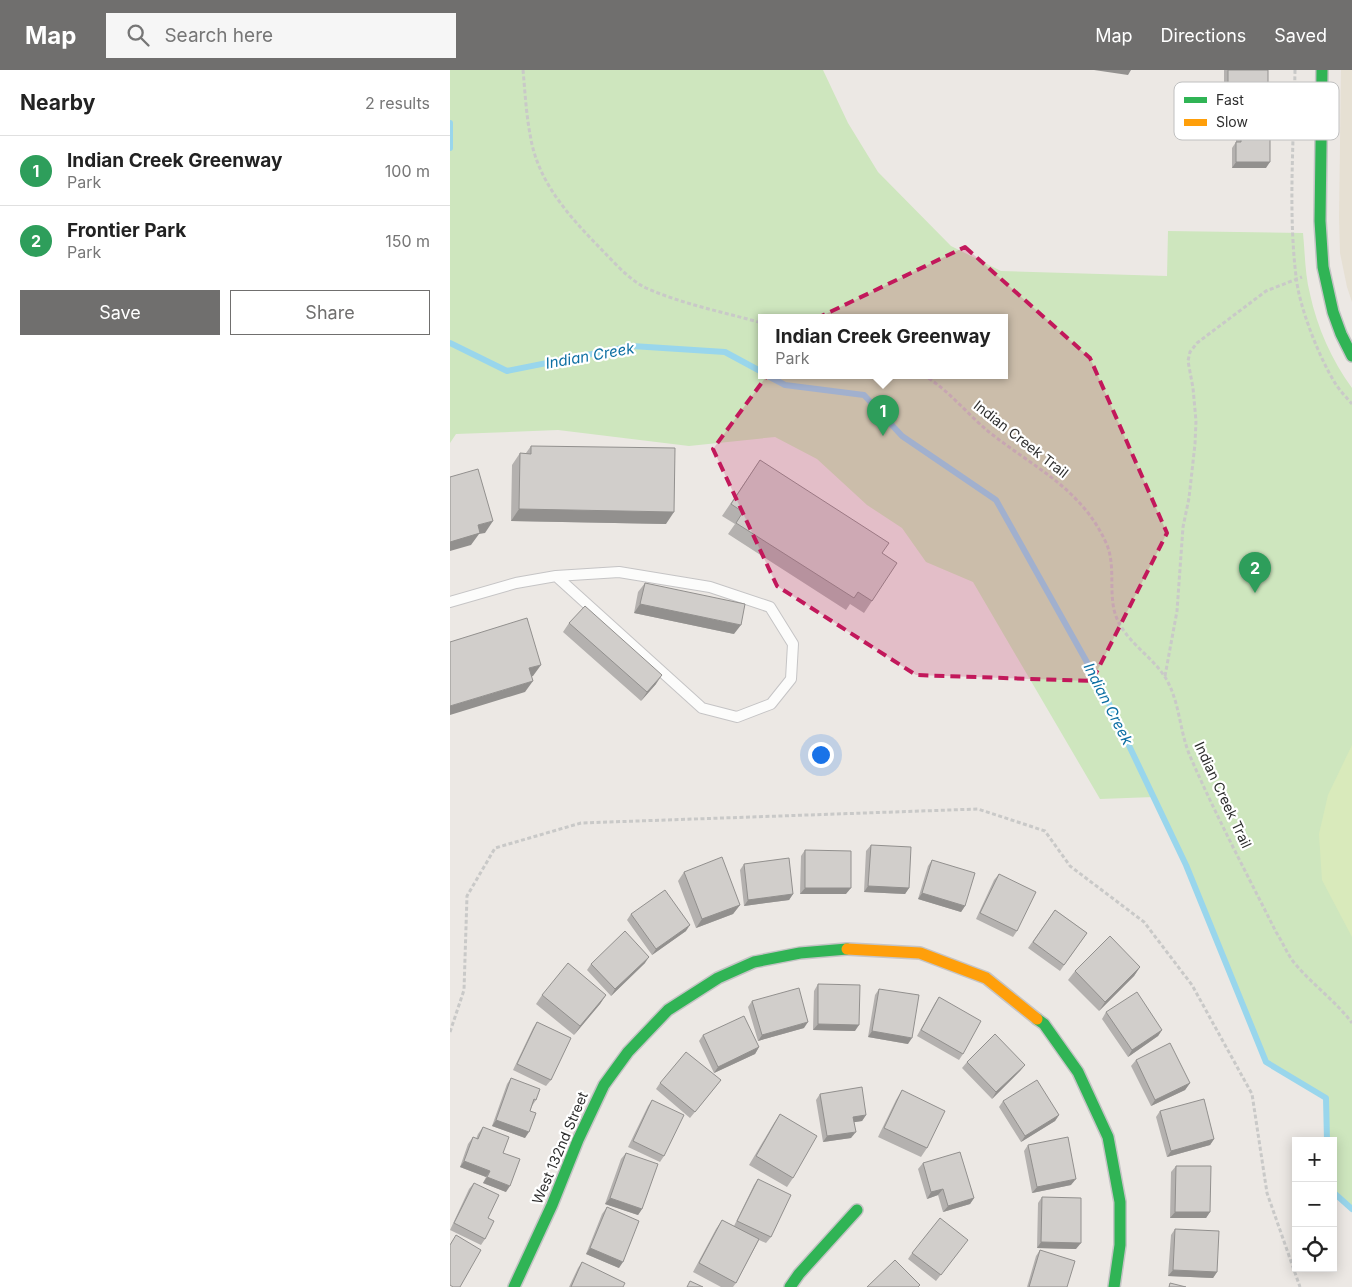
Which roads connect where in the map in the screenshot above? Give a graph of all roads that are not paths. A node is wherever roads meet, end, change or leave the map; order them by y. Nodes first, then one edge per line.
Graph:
1 (1321, 140) edge
2 (1352, 356) edge
3 (556, 576) junction
4 (450, 602) edge
5 (857, 1210) dead end
6 (514, 1287) edge
7 (790, 1287) edge
8 (1114, 1287) edge

1 - 2 street
3 - 3 lane
3 - 4 lane
5 - 7 street
6 - 8 street, West 132nd Street

